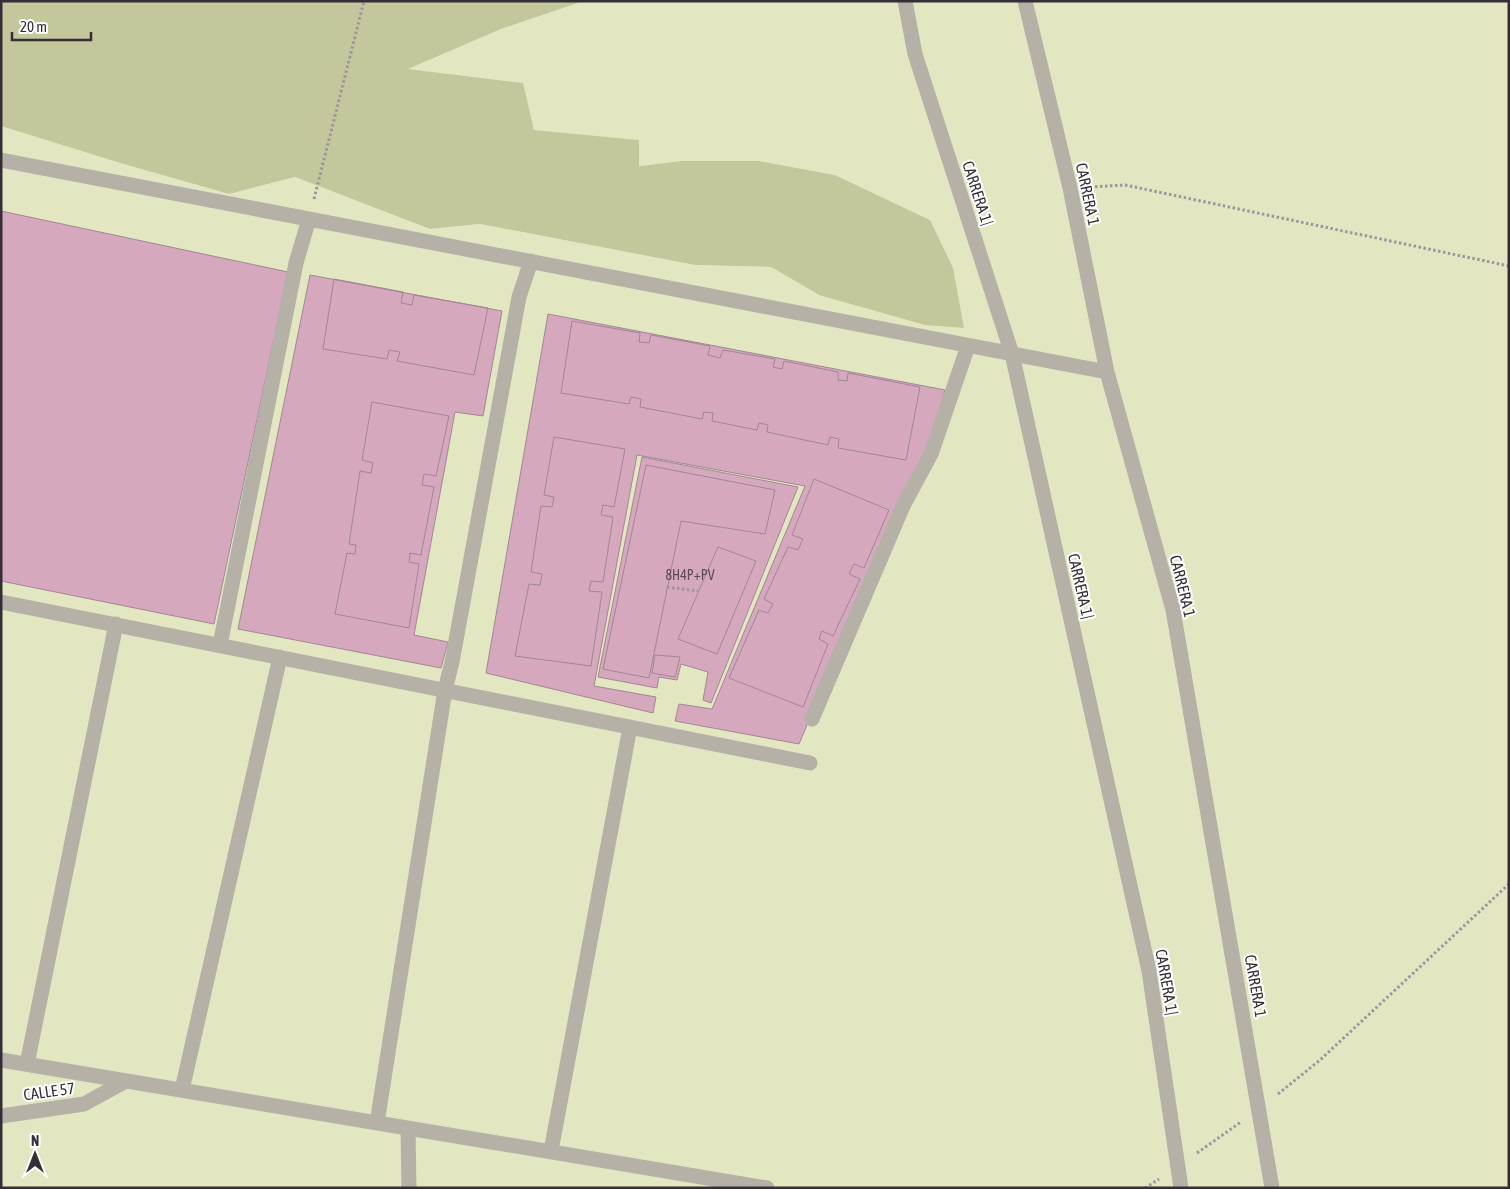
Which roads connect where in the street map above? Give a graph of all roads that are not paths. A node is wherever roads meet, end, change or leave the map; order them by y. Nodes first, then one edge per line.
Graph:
1 (905, 1) edge
2 (1025, 1) edge
3 (1, 160) edge
4 (309, 219) junction
5 (531, 262) junction
6 (968, 346) junction
7 (1012, 354) junction
8 (1107, 372) junction
9 (1, 602) edge
10 (116, 624) junction
11 (220, 645) junction
12 (280, 657) junction
13 (445, 690) junction
14 (812, 719) dead end
15 (630, 727) junction
16 (810, 763) dead end
17 (1, 1060) edge
18 (28, 1064) junction
19 (126, 1080) junction
20 (182, 1090) junction
21 (1, 1116) edge
22 (377, 1123) junction
23 (408, 1128) junction
24 (550, 1152) junction
25 (409, 1188) edge
26 (767, 1188) edge
27 (1181, 1188) edge
28 (1272, 1188) edge

1 - 7 street, CARRERA 1|
2 - 8 street, CARRERA 1
3 - 4 street
4 - 5 street
4 - 11 street
5 - 6 street
5 - 13 street
6 - 7 street
6 - 14 street
7 - 8 street
7 - 27 street, CARRERA 1|
8 - 28 street, CARRERA 1
9 - 10 street
10 - 11 street
10 - 18 street
11 - 12 street
12 - 13 street
12 - 20 street
13 - 15 street
13 - 22 street
15 - 16 street
15 - 24 street
17 - 18 street
18 - 19 street
19 - 20 street
19 - 21 street, CALLE 57
20 - 22 street
22 - 23 street
23 - 24 street
23 - 25 street
24 - 26 street

